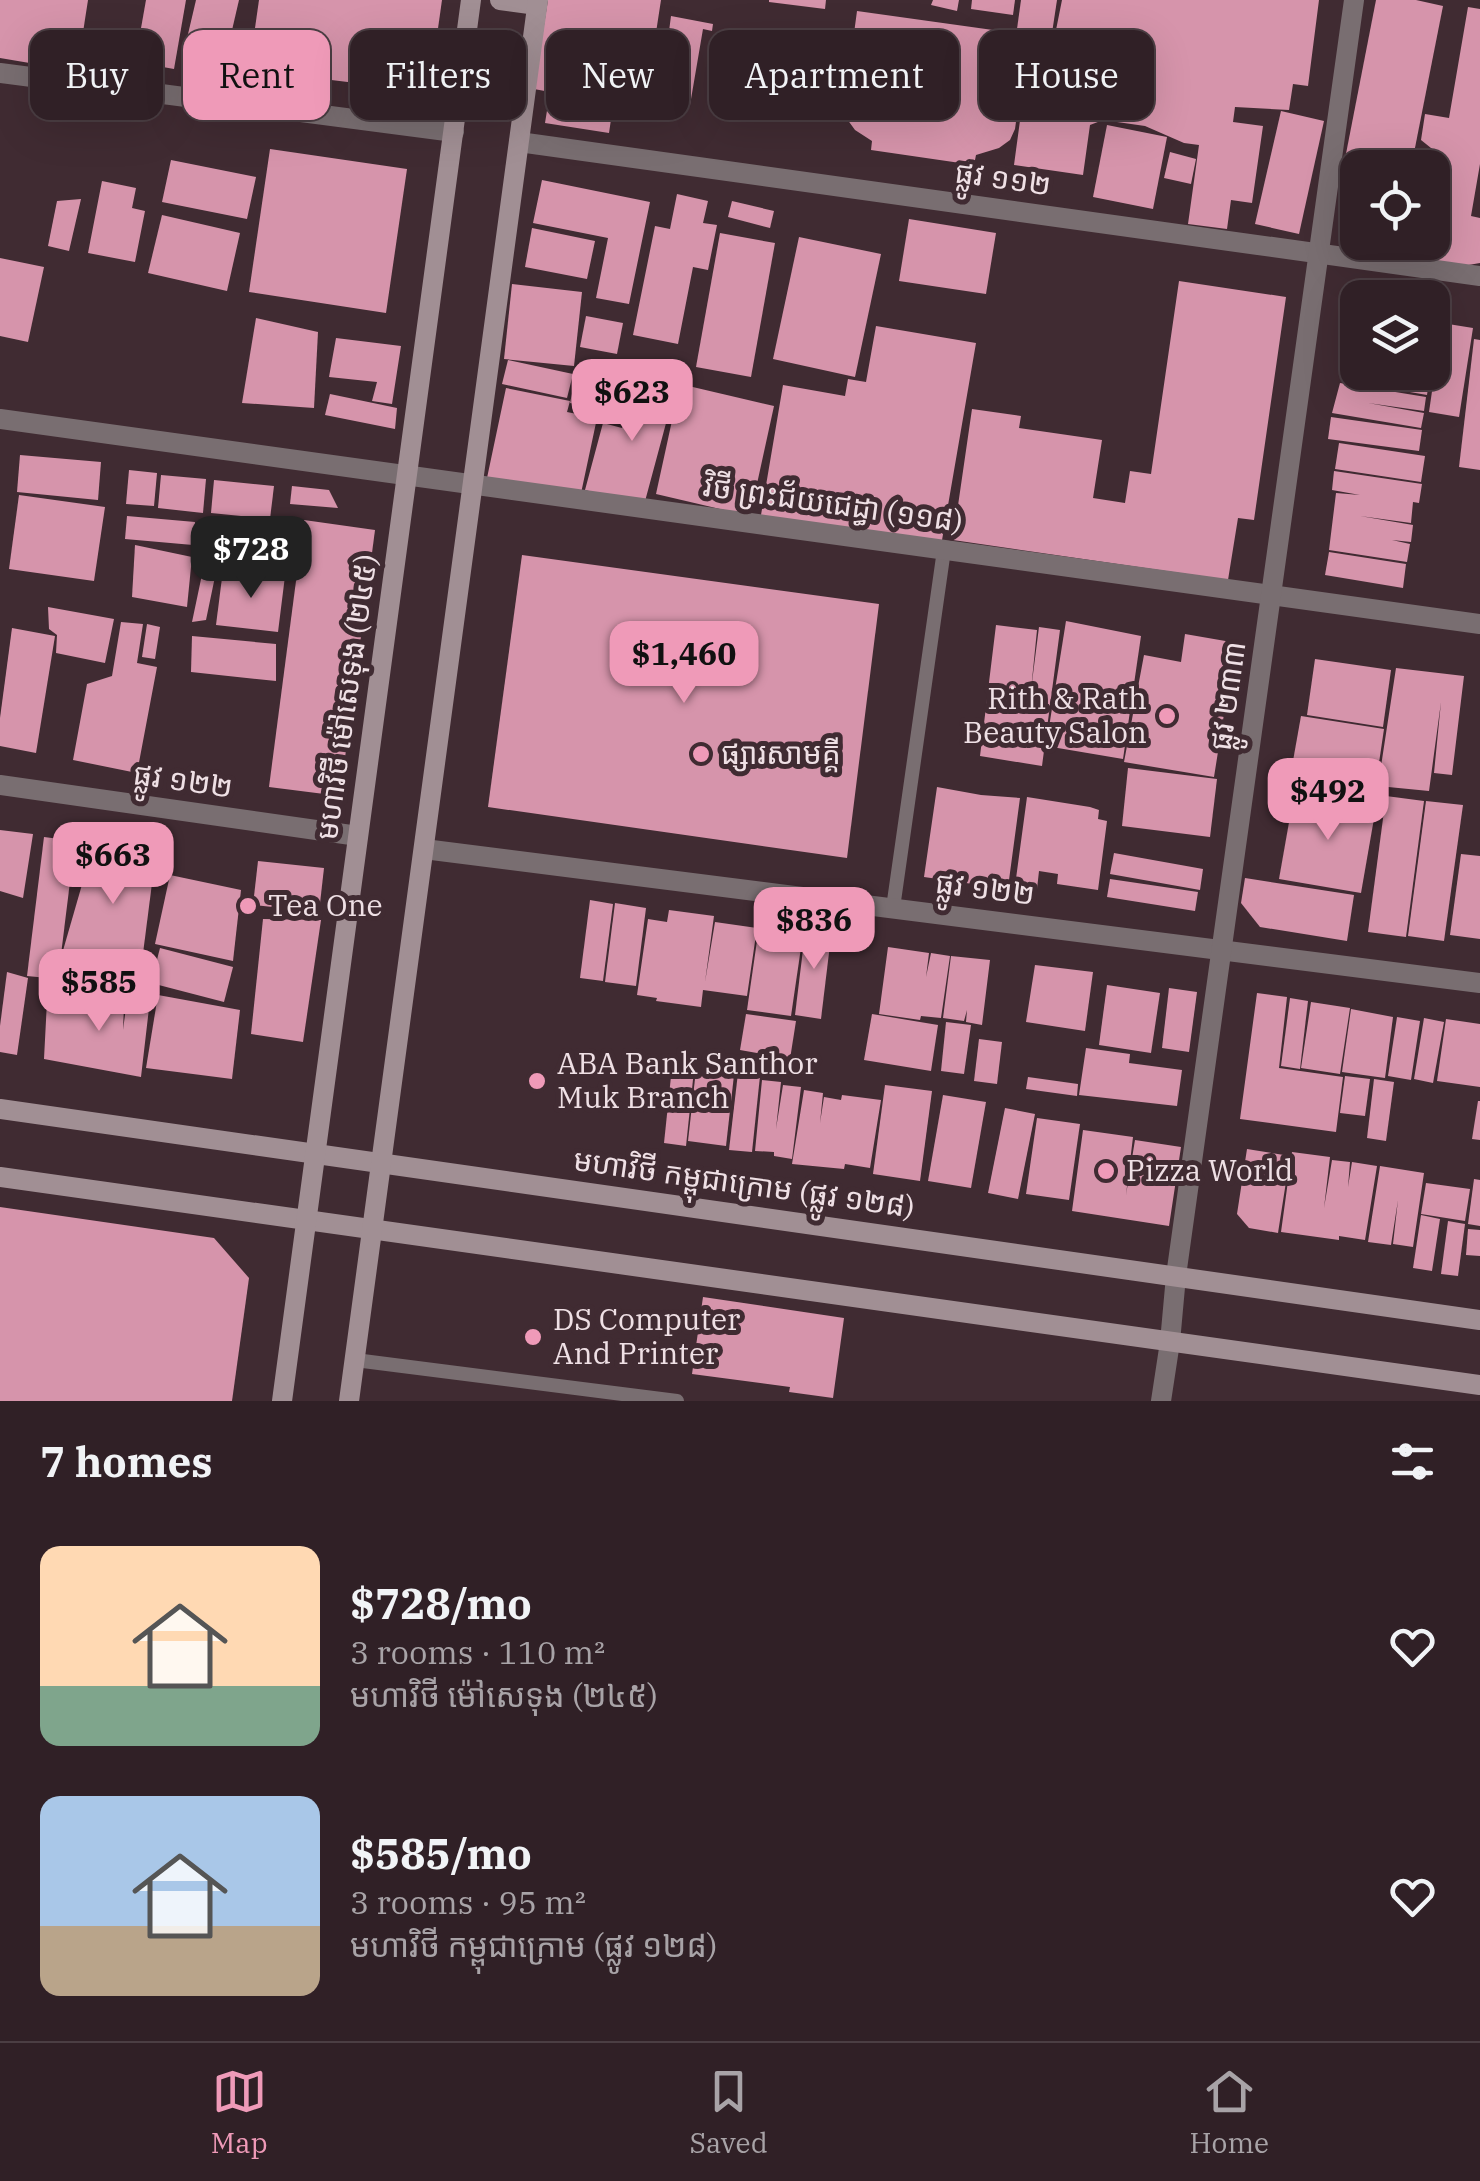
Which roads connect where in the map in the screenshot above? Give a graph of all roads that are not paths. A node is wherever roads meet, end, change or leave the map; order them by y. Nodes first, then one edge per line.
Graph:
1 (471, 0) edge
2 (500, 0) edge
3 (1354, 0) edge
4 (537, 2) edge
5 (0, 73) edge
6 (454, 132) junction
7 (519, 142) junction
8 (1319, 254) junction
9 (1480, 276) edge
10 (0, 419) edge
11 (407, 476) junction
12 (472, 484) junction
13 (944, 550) junction
14 (1272, 595) junction
15 (1480, 624) edge
16 (0, 785) edge
17 (358, 836) junction
18 (424, 849) junction
19 (893, 908) junction
20 (1222, 950) junction
21 (1480, 983) edge
22 (0, 1109) edge
23 (316, 1154) junction
24 (381, 1163) junction
25 (0, 1177) edge
26 (306, 1220) junction
27 (373, 1230) junction
28 (1176, 1276) junction
29 (1480, 1320) edge
30 (1170, 1342) junction
31 (355, 1360) junction
32 (1480, 1386) edge
33 (282, 1401) edge
34 (350, 1401) edge
35 (677, 1401) edge
36 (1161, 1401) edge

1 - 6 main road, មហាវិថី ម៉ៅសេទុង (២៤៥)
2 - 4 main road
3 - 8 street, ផ្លូវ ២៣៣
4 - 7 main road
5 - 6 street
6 - 11 main road, មហាវិថី ម៉ៅសេទុង (២៤៥)
7 - 8 street, ផ្លូវ ១១២
7 - 12 main road
8 - 9 street, ផ្លូវ ១១២
8 - 14 street, ផ្លូវ ២៣៣
10 - 11 street, វិថី ព្រះជ័យជេដ្ធា (១១៨)
11 - 12 street, វិថី ព្រះជ័យជេដ្ធា (១១៨)
11 - 17 main road, មហាវិថី ម៉ៅសេទុង (២៤៥)
12 - 13 street, វិថី ព្រះជ័យជេដ្ធា (១១៨)
12 - 18 main road
13 - 14 street, វិថី ព្រះជ័យជេដ្ធា (១១៨)
13 - 19 lane
14 - 15 street, វិថី ព្រះជ័យជេដ្ធា (១១៨)
14 - 20 street, ផ្លូវ ២៣៣
16 - 17 street, ផ្លូវ ១២២
17 - 23 main road, មហាវិថី ម៉ៅសេទុង (២៤៥)
18 - 19 street, ផ្លូវ ១២២
18 - 24 main road
19 - 20 street, ផ្លូវ ១២២
20 - 21 street, ផ្លូវ ១២២
20 - 28 street, ផ្លូវ ២៣៣
22 - 23 main road, មហាវិថី កម្ពុជាក្រោម (ផ្លូវ ១២៨)
23 - 24 main road, មហាវិថី កម្ពុជាក្រោម (ផ្លូវ ១២៨)
23 - 26 main road, មហាវិថី ម៉ៅសេទុង (២៤៥)
24 - 27 main road
24 - 28 main road, មហាវិថី កម្ពុជាក្រោម (ផ្លូវ ១២៨)
25 - 26 main road
26 - 27 main road
26 - 33 main road, មហាវិថី ម៉ៅសេទុង (២៤៥)
27 - 30 main road
27 - 31 main road
28 - 29 main road, មហាវិថី កម្ពុជាក្រោម (ផ្លូវ ១២៨)
28 - 30 street, ផ្លូវ ២៣៣
30 - 32 main road
30 - 36 street, ផ្លូវ ២៣៣
31 - 34 main road
31 - 35 lane

